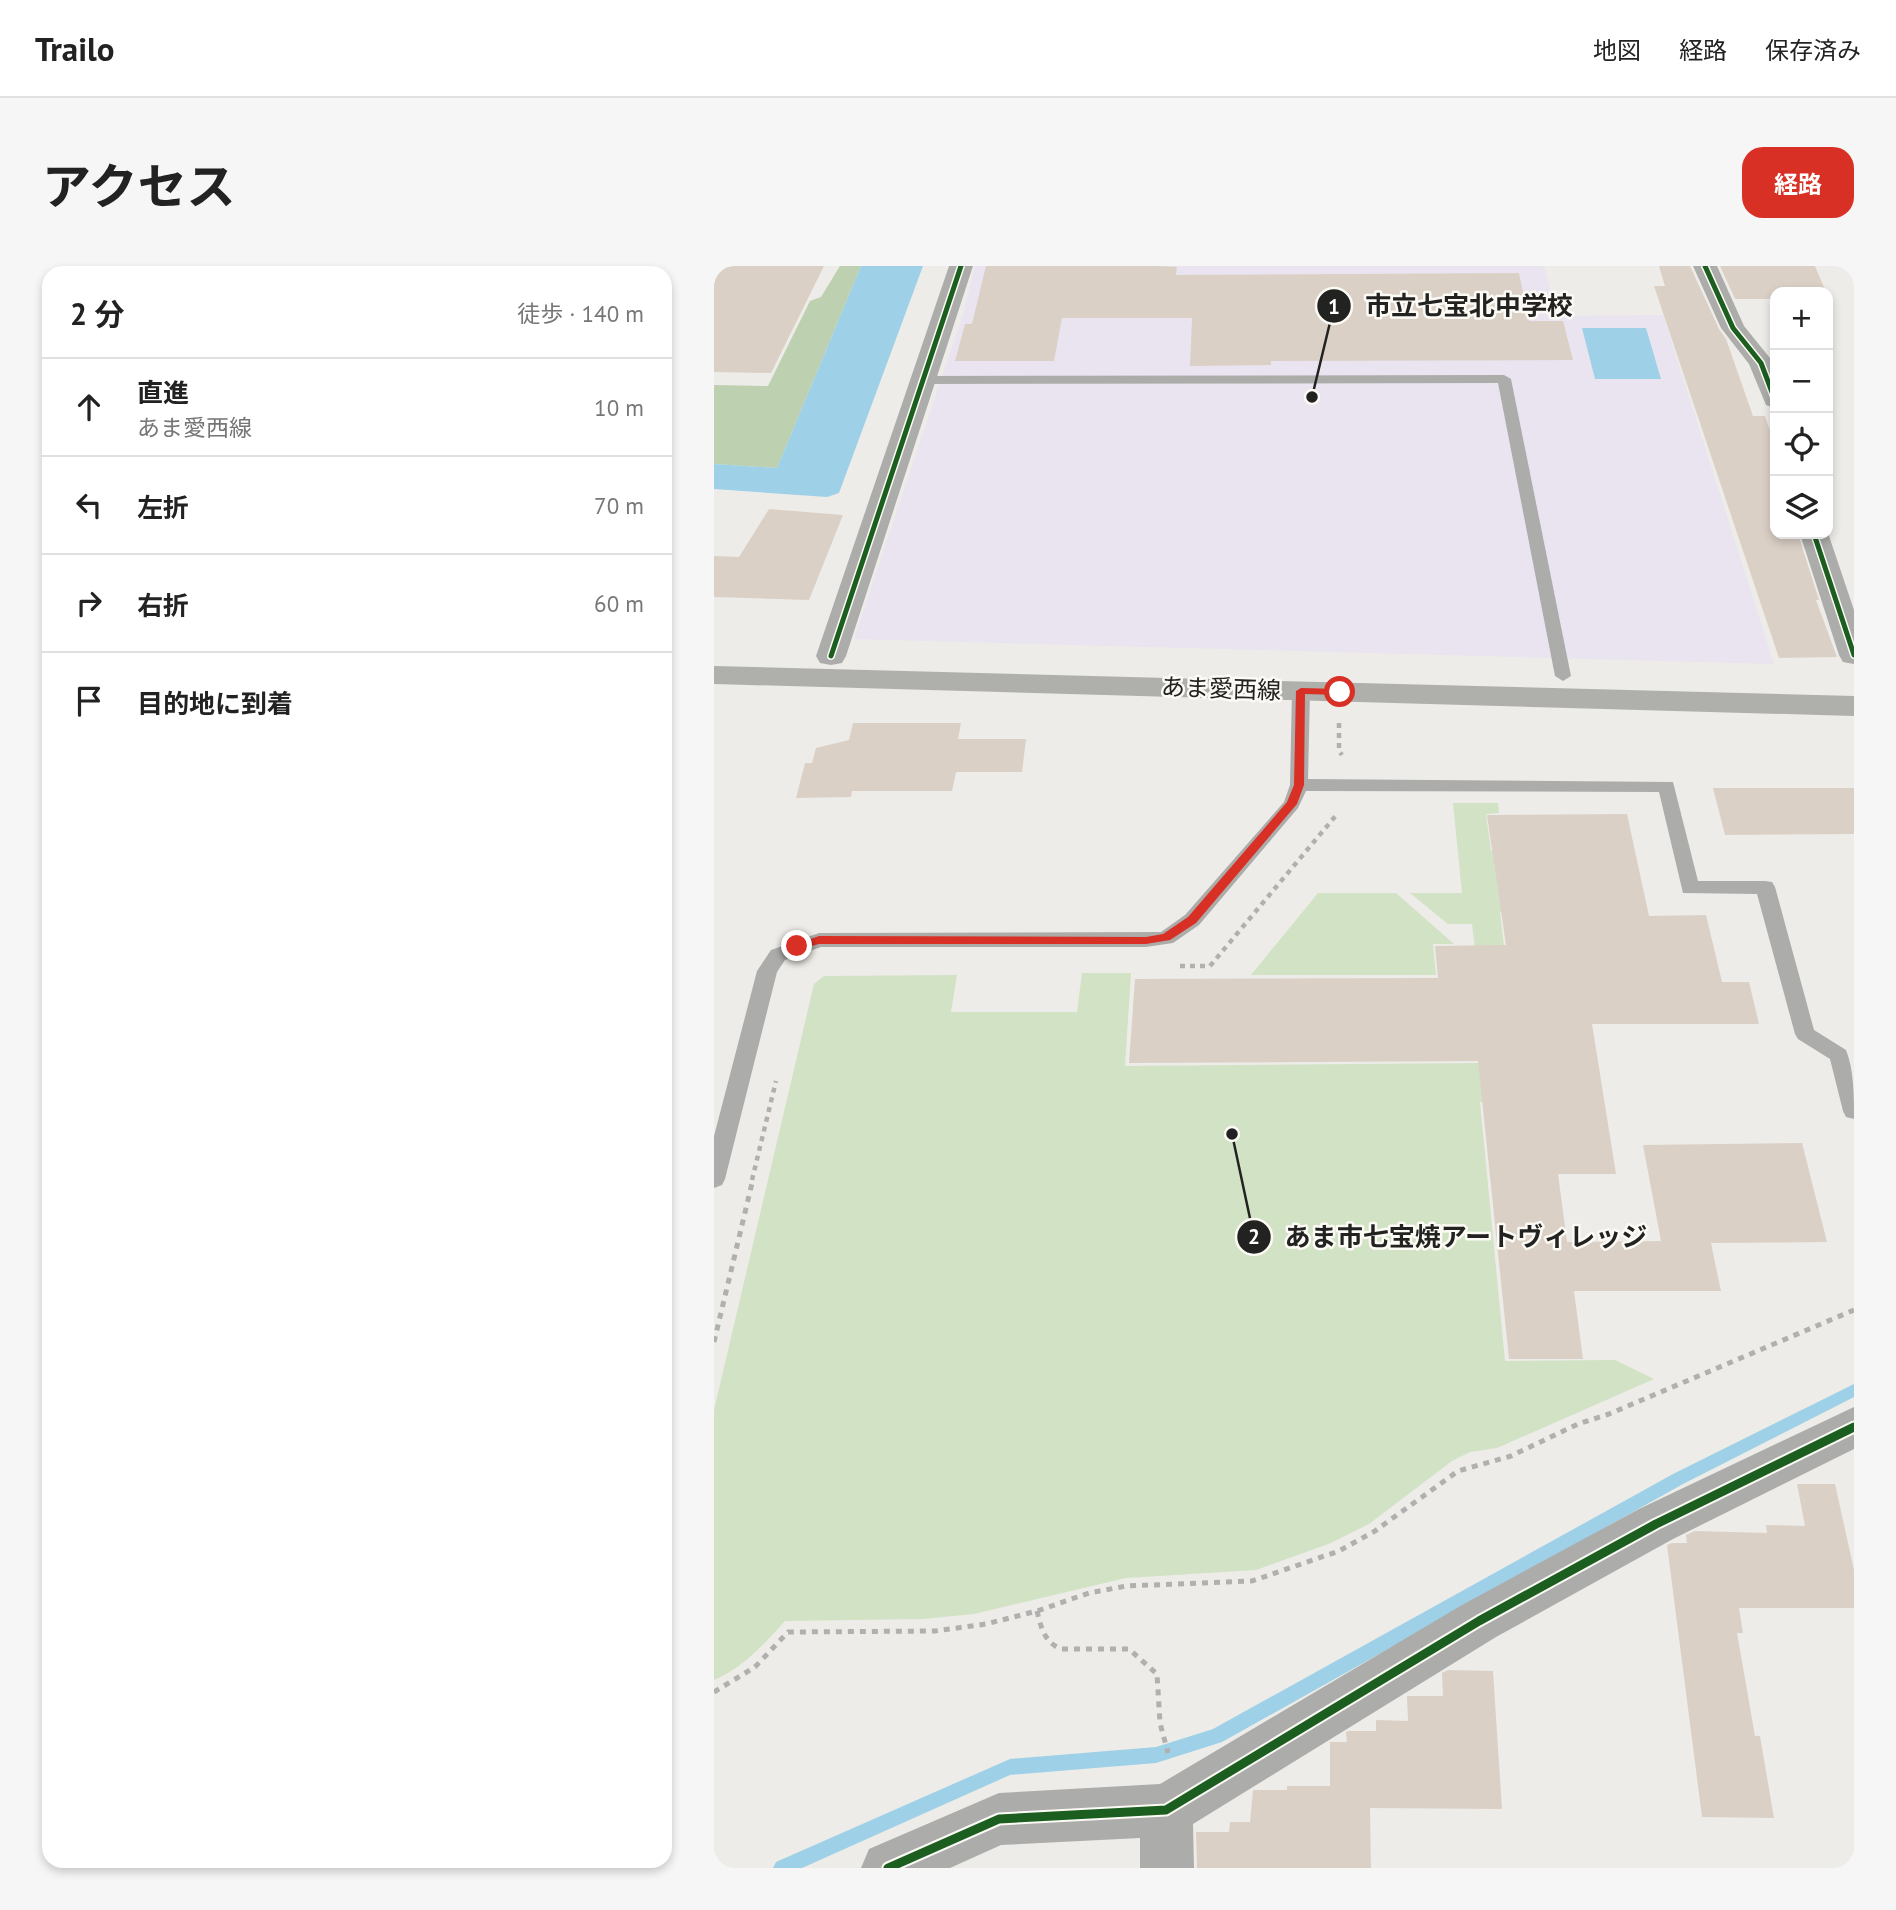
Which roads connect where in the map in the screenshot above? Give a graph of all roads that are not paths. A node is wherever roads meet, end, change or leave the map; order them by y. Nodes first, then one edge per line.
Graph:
1 (961, 266) edge
2 (1705, 266) edge
3 (923, 380) junction
4 (1770, 387) edge
5 (1816, 539) edge
6 (714, 654) edge
7 (1854, 655) edge
8 (831, 656) junction
9 (714, 676) edge
10 (1563, 676) junction
11 (1854, 684) edge
12 (1301, 691) junction
13 (1854, 706) edge
14 (1299, 785) junction
15 (1854, 1111) edge
16 (714, 1179) edge
17 (1854, 1427) edge
18 (1166, 1810) junction
19 (888, 1868) edge
20 (1167, 1868) edge

1 - 3 street
2 - 4 street
3 - 8 street
3 - 10 lane
5 - 7 street
6 - 8 main road, あま愛西線
8 - 10 main road, あま愛西線
9 - 12 main road, あま愛西線
10 - 11 main road, あま愛西線
12 - 13 main road, あま愛西線
12 - 14 lane
14 - 15 lane
14 - 16 lane
17 - 18 street
18 - 19 street
18 - 20 street

